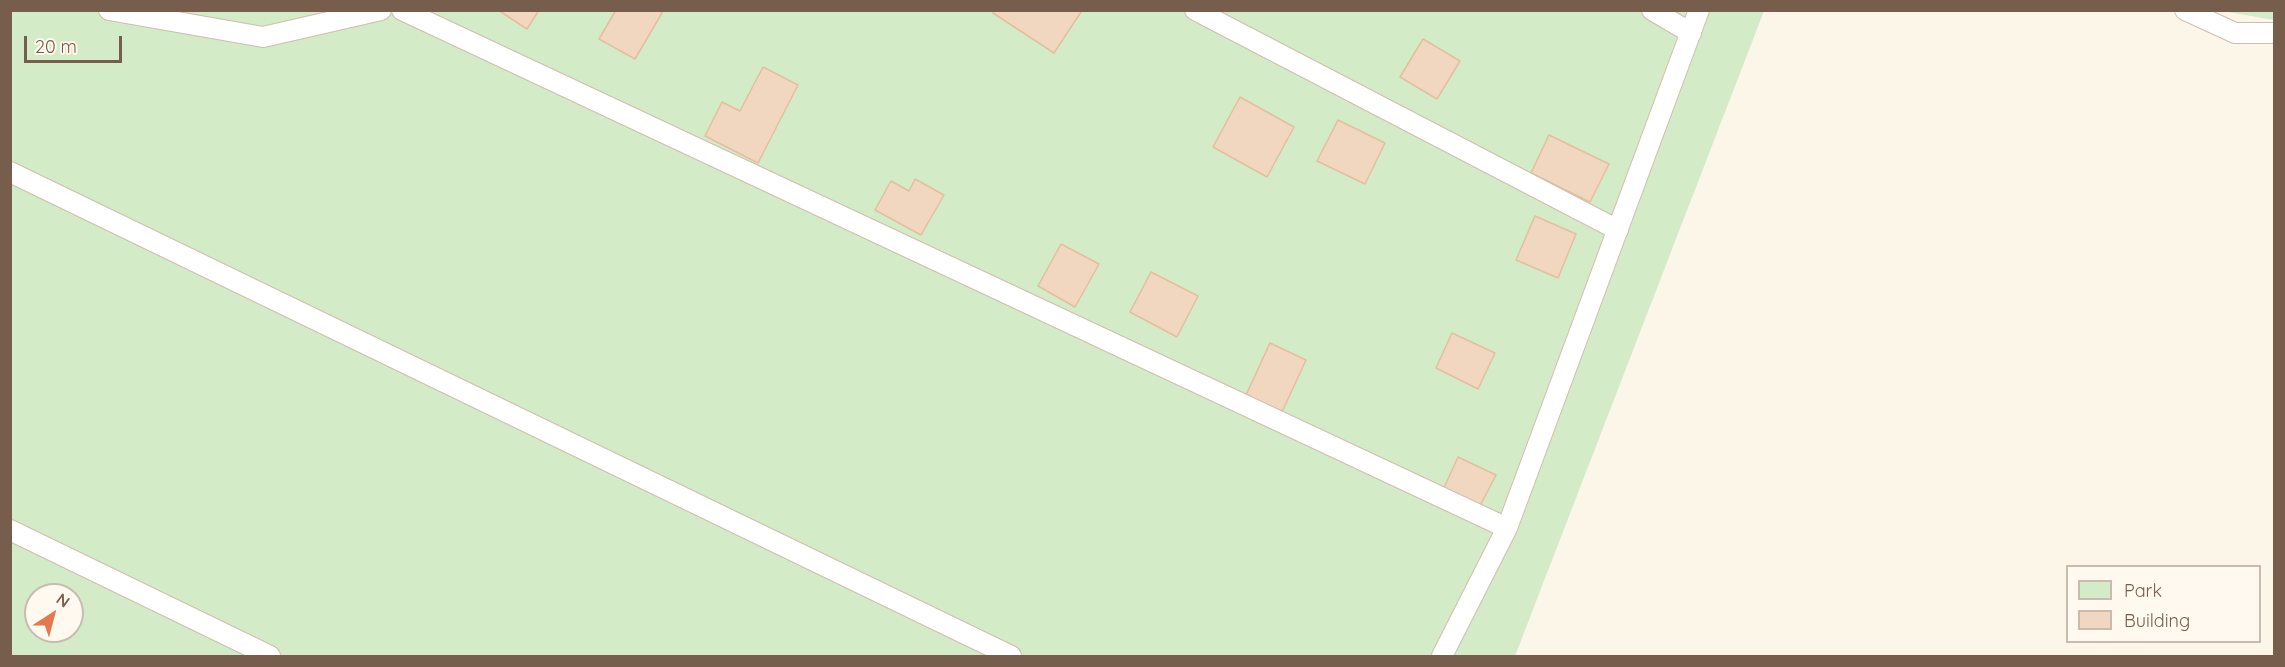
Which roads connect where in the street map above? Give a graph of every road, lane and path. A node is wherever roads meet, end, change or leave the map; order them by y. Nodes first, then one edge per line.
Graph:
1 (109, 10) edge
2 (381, 10) edge
3 (402, 10) edge
4 (1195, 10) edge
5 (1652, 10) edge
6 (1699, 10) edge
7 (2185, 10) edge
8 (1691, 33) junction
9 (2274, 33) edge
10 (10, 172) edge
11 (1618, 230) junction
12 (1507, 528) junction
13 (10, 530) edge
14 (270, 657) edge
15 (1011, 657) edge
16 (1442, 657) edge

1 - 2 lane
3 - 12 lane
4 - 11 lane
5 - 8 lane
6 - 8 lane
7 - 9 lane
8 - 11 lane
10 - 15 lane
11 - 12 lane
12 - 16 lane
13 - 14 lane

